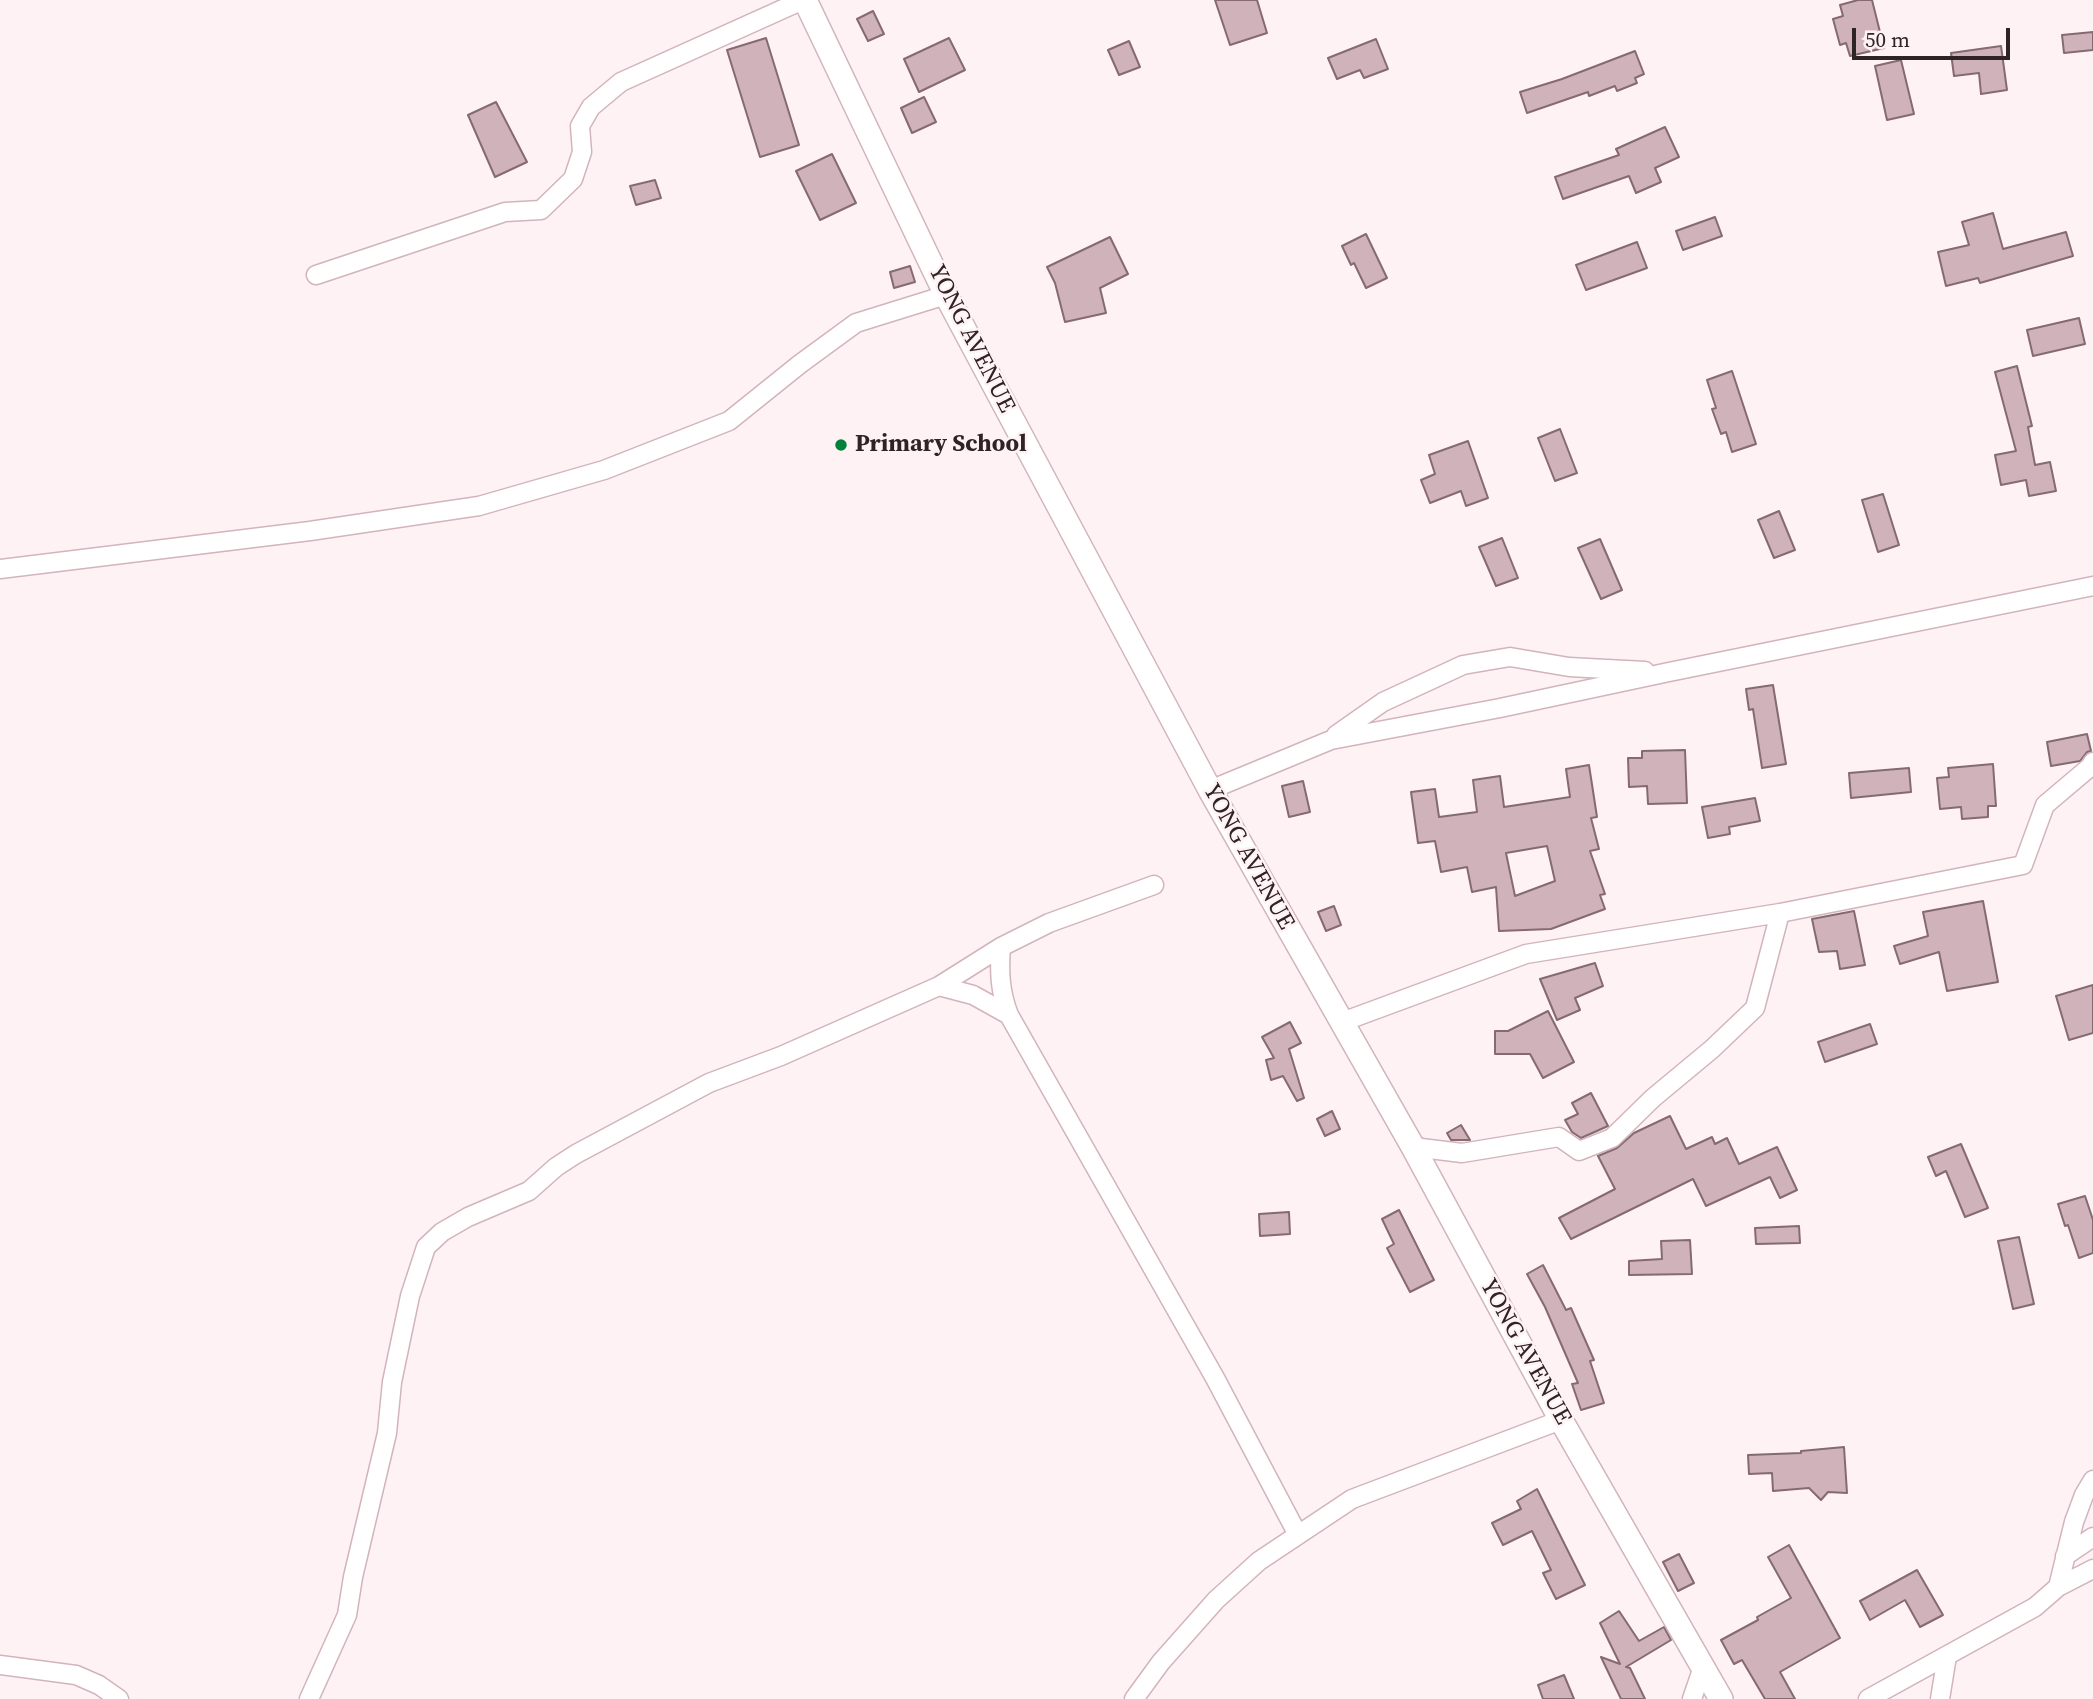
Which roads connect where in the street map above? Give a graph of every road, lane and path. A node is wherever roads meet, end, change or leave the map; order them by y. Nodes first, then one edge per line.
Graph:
1 (804, 0) edge
2 (316, 275) dead end
3 (946, 295) junction
4 (0, 569) edge
5 (2093, 586) edge
6 (1670, 672) junction
7 (1331, 740) junction
8 (2093, 762) edge
9 (1210, 790) junction
10 (1154, 884) dead end
11 (1780, 913) junction
12 (1001, 947) junction
13 (939, 986) junction
14 (1009, 1015) junction
15 (1342, 1022) junction
16 (1413, 1147) junction
17 (1561, 1420) junction
18 (2093, 1480) edge
19 (1298, 1535) junction
20 (2093, 1536) edge
21 (2065, 1556) junction
22 (2093, 1569) edge
23 (2058, 1587) junction
24 (1947, 1656) junction
25 (0, 1665) edge
26 (1703, 1667) junction
27 (119, 1699) edge
28 (309, 1699) edge
29 (1133, 1699) edge
30 (1692, 1699) edge
31 (1721, 1699) edge
32 (1868, 1699) edge
33 (1940, 1699) edge

1 - 2 street
1 - 3 street, YONG AVENUE
3 - 4 street
3 - 9 street, YONG AVENUE
5 - 6 street
6 - 7 street
6 - 7 street
7 - 9 street
8 - 11 street
9 - 15 street, YONG AVENUE
10 - 12 street
11 - 15 street
11 - 16 street
12 - 13 street
12 - 14 street
13 - 14 street
13 - 28 street
14 - 19 street
15 - 16 street, YONG AVENUE
16 - 17 street, YONG AVENUE
17 - 19 street
17 - 26 street, YONG AVENUE
18 - 21 street
19 - 29 street
20 - 21 street
21 - 23 street
22 - 23 street
23 - 24 street
24 - 32 street
24 - 33 street
25 - 27 street
26 - 30 street
26 - 31 street, YONG AVENUE

